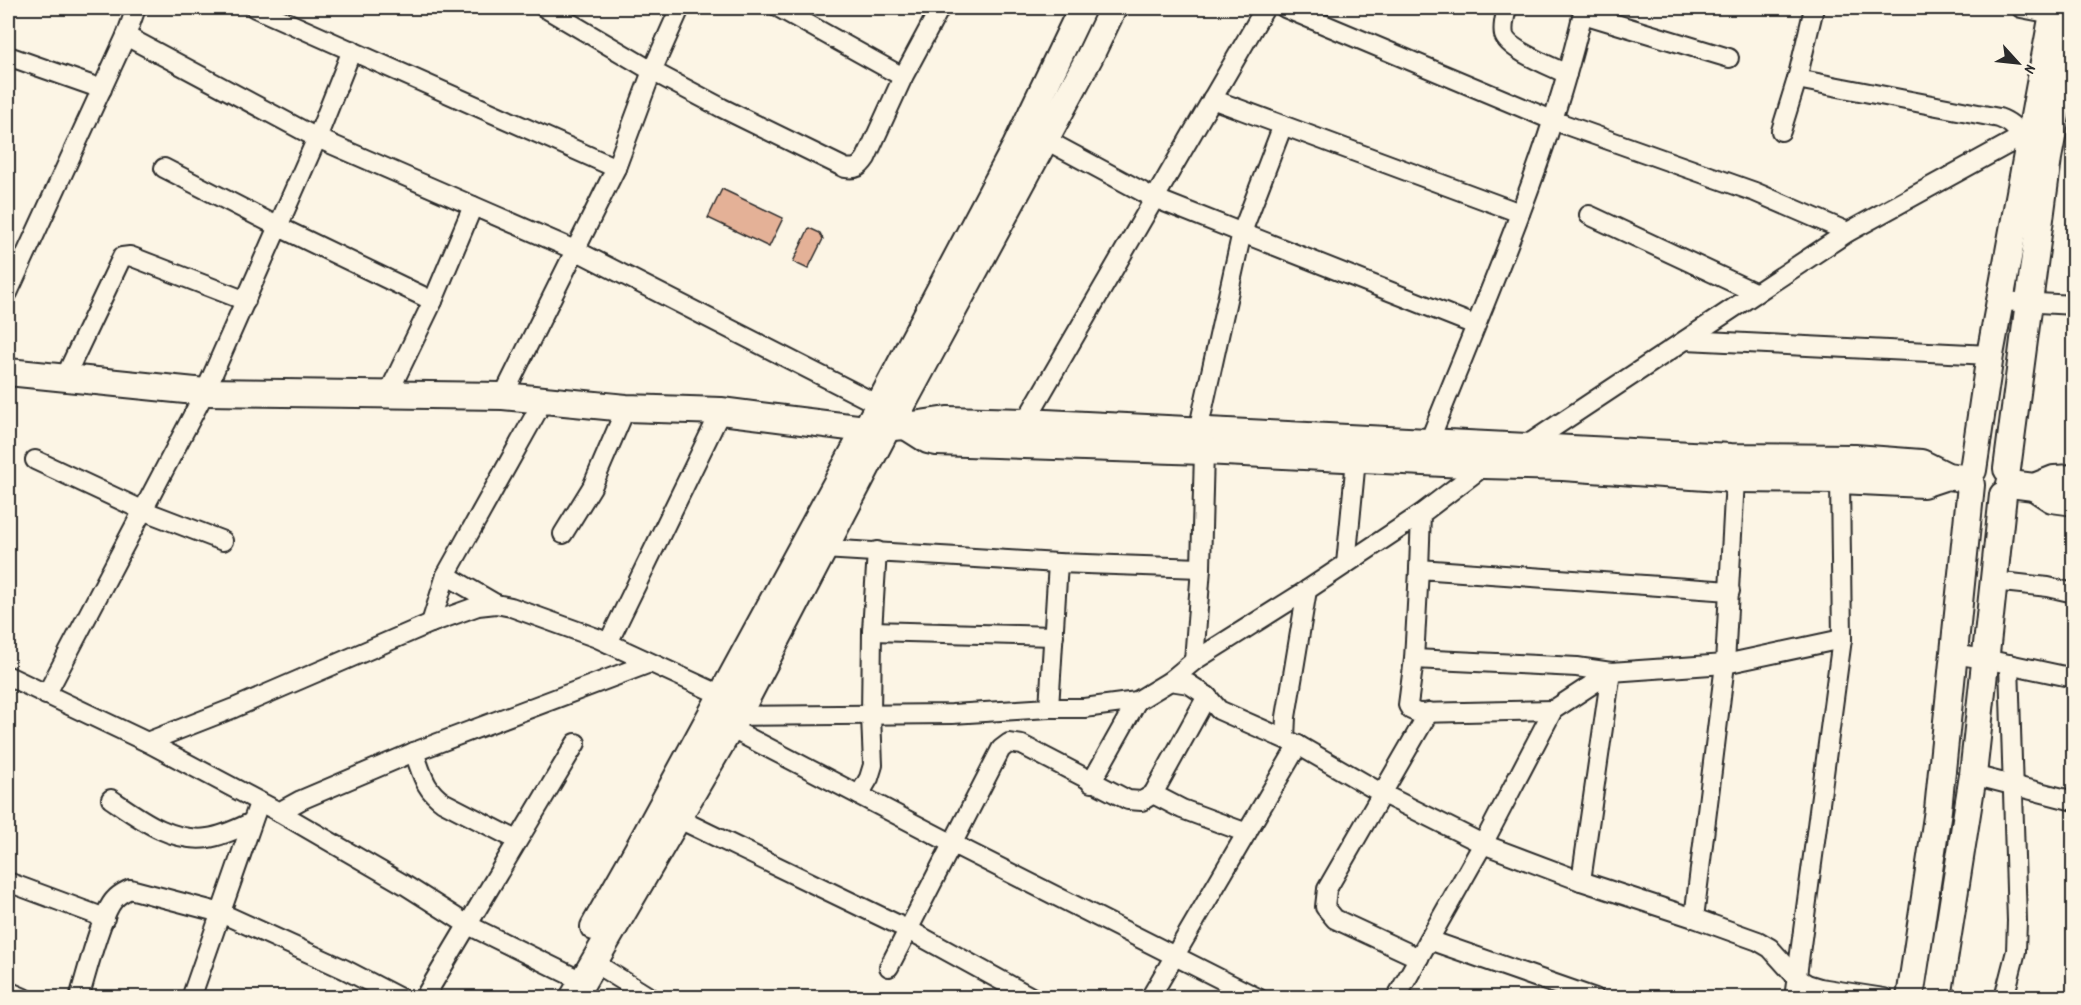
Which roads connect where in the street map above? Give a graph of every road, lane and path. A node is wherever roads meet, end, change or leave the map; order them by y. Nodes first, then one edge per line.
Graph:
1 (136, 8) edge
2 (255, 8) edge
3 (545, 8) edge
4 (680, 8) edge
5 (778, 8) edge
6 (940, 8) edge
7 (1082, 8) edge
8 (1113, 8) edge
9 (1265, 8) edge
10 (1285, 8) edge
11 (1507, 8) edge
12 (1814, 8) edge
13 (2021, 8) edge
14 (1584, 11) edge
15 (2064, 15) edge
16 (126, 36) junction
17 (352, 50) junction
18 (8, 56) edge
19 (1729, 58) dead end
20 (2069, 65) edge
21 (652, 71) junction
22 (1567, 74) junction
23 (903, 77) junction
24 (1797, 79) junction
25 (2041, 80) junction
26 (102, 89) junction
27 (1212, 99) junction
28 (1552, 120) junction
29 (1283, 125) junction
30 (1781, 131) dead end
31 (1036, 132) junction
32 (317, 138) junction
33 (2033, 146) junction
34 (164, 168) dead end
35 (616, 168) junction
36 (1154, 198) junction
37 (474, 206) junction
38 (1520, 213) junction
39 (1589, 215) dead end
40 (277, 226) junction
41 (1242, 232) junction
42 (1848, 232) junction
43 (576, 251) junction
44 (8, 293) edge
45 (1756, 293) junction
46 (246, 301) junction
47 (433, 301) junction
48 (2000, 301) junction
49 (2030, 303) junction
50 (2073, 305) edge
51 (1475, 325) junction
52 (1686, 340) junction
53 (1990, 356) junction
54 (8, 372) edge
55 (64, 379) junction
56 (204, 392) junction
57 (387, 396) junction
58 (503, 396) junction
59 (543, 401) junction
60 (626, 408) junction
61 (721, 411) junction
62 (884, 422) junction
63 (1025, 422) junction
64 (1201, 441) junction
65 (1429, 442) junction
66 (1527, 447) junction
67 (1356, 459) junction
68 (35, 460) dead end
69 (1484, 465) junction
70 (1965, 478) junction
71 (2073, 478) edge
72 (1735, 479) junction
73 (1840, 480) junction
74 (2013, 484) junction
75 (2073, 502) edge
76 (142, 510) junction
77 (1421, 514) junction
78 (563, 534) dead end
79 (223, 541) dead end
80 (823, 549) junction
81 (877, 551) junction
82 (1058, 563) junction
83 (1346, 564) junction
84 (1201, 568) junction
85 (1419, 569) junction
86 (446, 575) junction
87 (1993, 581) junction
88 (1307, 590) junction
89 (1730, 591) junction
90 (2073, 593) edge
91 (496, 603) junction
92 (431, 623) junction
93 (872, 631) junction
94 (1054, 636) junction
95 (1842, 639) junction
96 (608, 643) junction
97 (1953, 654) junction
98 (1414, 659) junction
99 (1194, 661) junction
100 (1997, 662) junction
101 (650, 663) junction
102 (1725, 664) junction
103 (1611, 672) junction
104 (8, 676) edge
105 (2073, 678) edge
106 (1170, 681) junction
107 (46, 694) junction
108 (1207, 696) junction
109 (1137, 701) junction
110 (1049, 708) junction
111 (1553, 710) junction
112 (1429, 712) junction
113 (724, 714) junction
114 (871, 716) junction
115 (1291, 741) junction
116 (147, 742) junction
117 (576, 743) dead end
118 (414, 752) junction
119 (1973, 775) junction
120 (1091, 783) junction
121 (2014, 786) junction
122 (1153, 794) junction
123 (1383, 794) junction
124 (859, 795) junction
125 (111, 799) dead end
126 (2073, 801) edge
127 (259, 803) junction
128 (279, 812) junction
129 (679, 819) junction
130 (252, 822) junction
131 (1247, 833) junction
132 (517, 840) junction
133 (953, 844) junction
134 (1483, 844) junction
135 (1581, 881) junction
136 (8, 882) edge
137 (221, 913) junction
138 (105, 918) junction
139 (1694, 918) junction
140 (468, 925) junction
141 (909, 930) junction
142 (1429, 940) junction
143 (1176, 955) junction
144 (1419, 958) junction
145 (889, 967) dead end
146 (1797, 978) junction
147 (579, 979) edge
148 (8, 991) edge
149 (24, 998) edge
150 (79, 998) edge
151 (191, 998) edge
152 (400, 998) edge
153 (424, 998) edge
154 (554, 998) edge
155 (651, 998) edge
156 (1034, 998) edge
157 (1150, 998) edge
158 (1258, 998) edge
159 (1396, 998) edge
160 (1595, 998) edge
161 (1794, 998) edge
162 (1884, 998) edge
163 (1910, 998) edge
164 (1938, 998) edge
165 (2004, 998) edge

1 - 16 street
2 - 17 street
3 - 21 street
4 - 21 street
5 - 23 street
6 - 23 street
7 - 31 street
8 - 31 street
9 - 27 street
10 - 28 street
11 - 22 street
12 - 24 street
13 - 15 street
14 - 19 street
14 - 22 street
15 - 20 street
15 - 25 street
16 - 26 street
16 - 32 street
17 - 32 street
17 - 35 street
18 - 26 street
20 - 25 street
20 - 33 street
21 - 23 street
21 - 35 street
22 - 28 street
24 - 30 street
24 - 33 street
25 - 33 street
26 - 44 street
27 - 29 street
27 - 36 street
28 - 38 street
28 - 42 street
29 - 38 street
29 - 41 street
31 - 36 street
31 - 62 street
32 - 37 street
32 - 40 street
33 - 42 street
33 - 48 street
33 - 49 street
34 - 40 street
35 - 43 street
36 - 41 street
36 - 63 street
37 - 43 street
37 - 47 street
38 - 51 street
39 - 45 street
40 - 46 street
40 - 47 street
41 - 51 street
41 - 64 street
42 - 45 street
43 - 58 street
43 - 62 street
45 - 52 street
46 - 55 street
46 - 56 street
47 - 57 street
48 - 49 street
48 - 53 street
49 - 50 street
49 - 74 street
51 - 65 street
52 - 53 street
52 - 66 street
53 - 70 street
54 - 55 street
55 - 56 street
56 - 57 street
56 - 76 street
57 - 58 street
58 - 59 street
59 - 60 street
59 - 86 street
60 - 61 street
60 - 78 street
61 - 62 street
61 - 96 street
62 - 63 street
62 - 64 street
62 - 80 street
62 - 113 street
63 - 64 street
64 - 65 street
64 - 67 street
64 - 84 street
65 - 66 street
66 - 69 street
66 - 70 street
67 - 69 street
67 - 83 street
68 - 76 street
69 - 72 street
69 - 77 street
70 - 73 street
70 - 74 street
70 - 74 street
70 - 97 street
71 - 74 street
72 - 73 street
72 - 89 street
73 - 95 street
74 - 75 street
74 - 87 street
76 - 79 street
76 - 107 street
77 - 83 street
77 - 85 street
80 - 81 street
80 - 113 street
81 - 82 street
81 - 93 street
82 - 84 street
82 - 94 street
83 - 88 street
84 - 99 street
85 - 89 street
85 - 98 street
86 - 91 street
86 - 92 street
87 - 90 street
87 - 100 street
88 - 99 street
88 - 115 street
89 - 102 street
91 - 92 street
91 - 96 street
92 - 116 street
93 - 94 street
93 - 114 street
94 - 110 street
95 - 102 street
95 - 146 street
96 - 101 street
97 - 100 street
97 - 163 street
98 - 103 street
98 - 112 street
99 - 106 street
100 - 105 street
100 - 119 street
100 - 121 street
101 - 113 street
101 - 118 street
102 - 103 street
102 - 139 street
103 - 111 street
103 - 135 street
104 - 107 street
106 - 108 street
106 - 109 street
107 - 116 street
108 - 115 street
108 - 122 street
109 - 110 street
109 - 120 street
110 - 114 street
111 - 112 street
111 - 134 street
112 - 123 street
113 - 114 street
113 - 124 street
113 - 129 street
113 - 147 street
114 - 124 street
115 - 123 street
115 - 131 street
116 - 127 street
117 - 132 street
118 - 128 street
118 - 132 street
119 - 121 street
119 - 164 street
120 - 122 street
120 - 133 street
121 - 126 street
121 - 165 street
122 - 131 street
123 - 134 street
123 - 144 street
124 - 133 street
125 - 130 street
127 - 128 street
127 - 130 street
128 - 140 street
129 - 141 street
129 - 147 street
130 - 137 street
131 - 143 street
132 - 140 street
133 - 141 street
133 - 143 street
134 - 135 street
134 - 142 street
135 - 139 street
136 - 138 street
137 - 138 street
137 - 151 street
137 - 152 street
138 - 150 street
139 - 146 street
140 - 147 street
140 - 153 street
141 - 145 street
141 - 156 street
142 - 144 street
142 - 160 street
143 - 157 street
143 - 158 street
144 - 159 street
146 - 161 street
146 - 162 street
147 - 154 street
147 - 155 street
148 - 149 street

